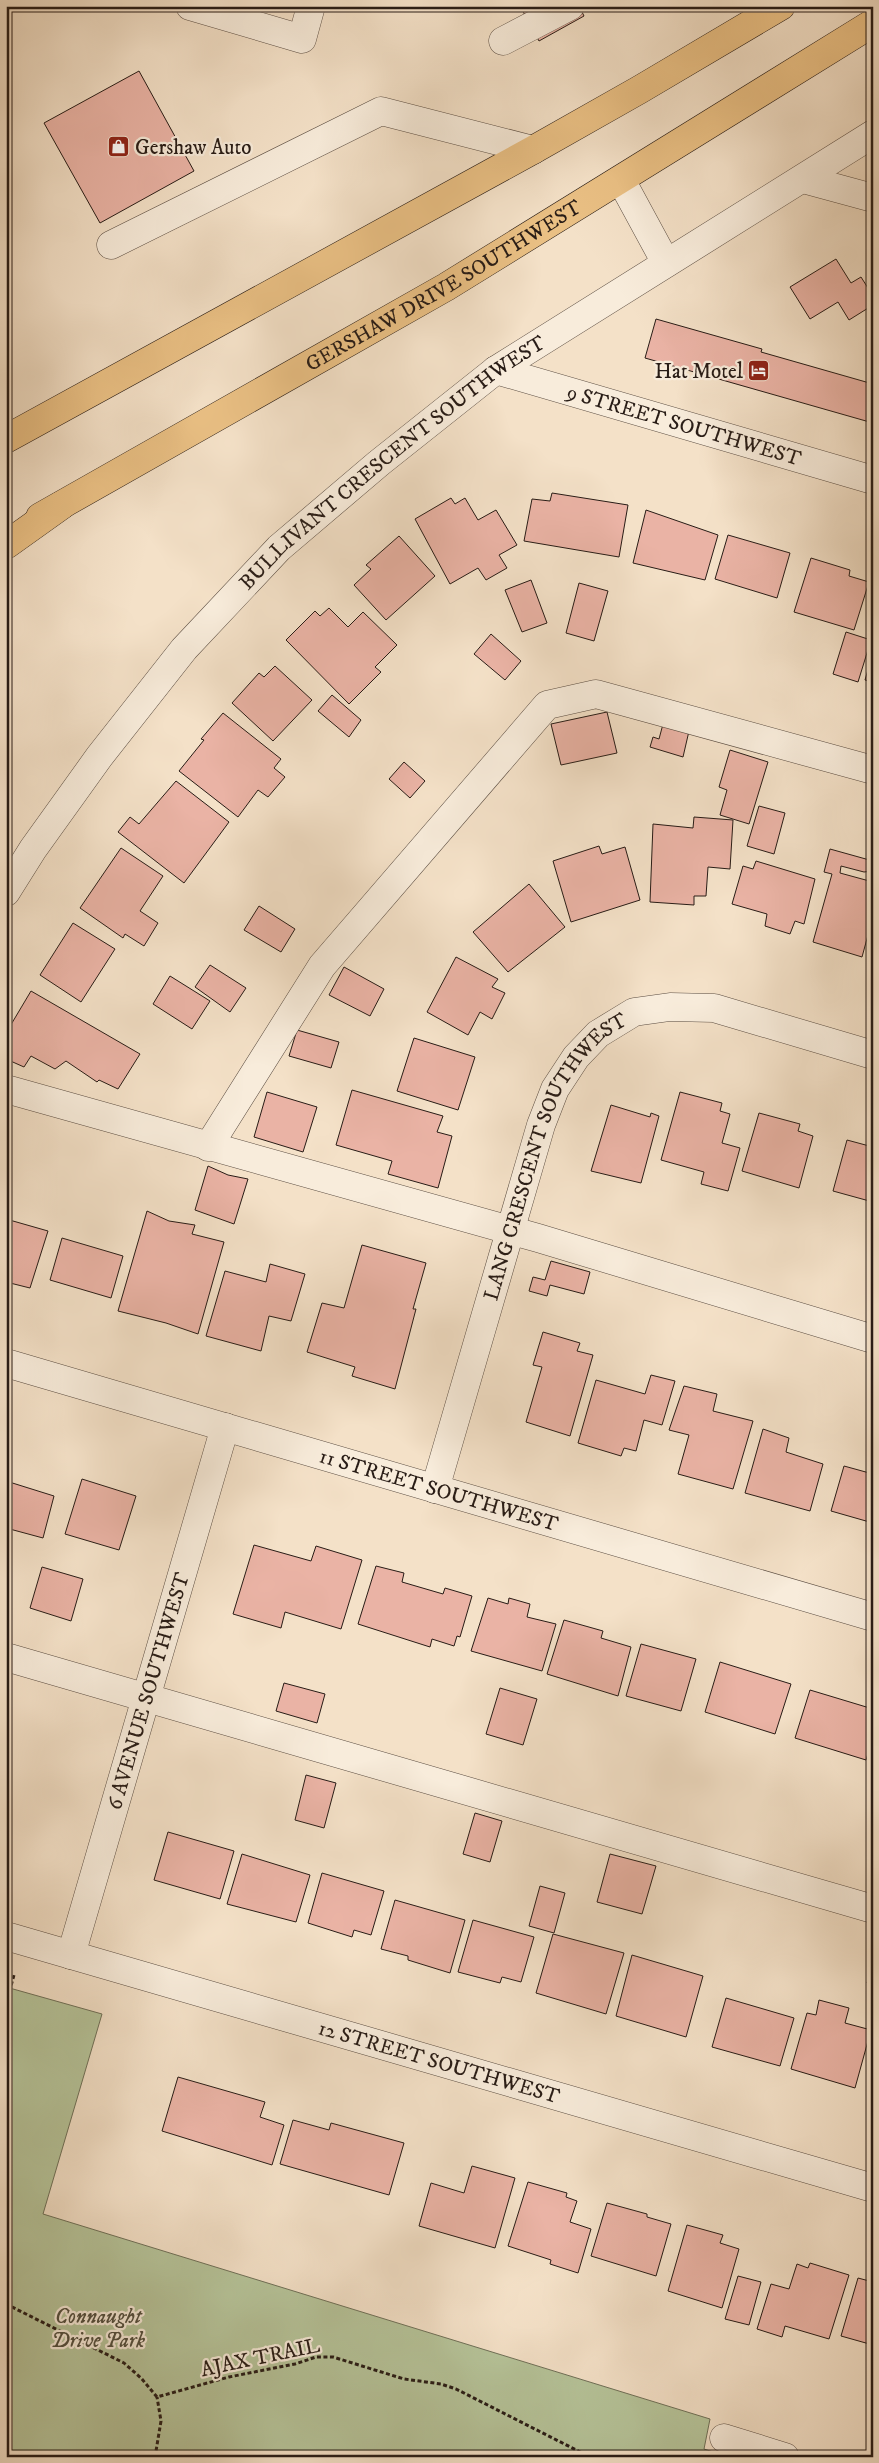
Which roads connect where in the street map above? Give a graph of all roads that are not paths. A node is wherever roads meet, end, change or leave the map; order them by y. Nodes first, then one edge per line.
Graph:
1 (190, 6) edge
2 (312, 6) edge
3 (570, 6) edge
4 (776, 7) edge
5 (873, 23) edge
6 (503, 41) dead end
7 (873, 134) edge
8 (533, 150) junction
9 (803, 179) junction
10 (621, 180) junction
11 (873, 198) edge
12 (111, 245) dead end
13 (666, 263) junction
14 (496, 370) junction
15 (6, 439) edge
16 (873, 480) edge
17 (62, 505) junction
18 (6, 536) edge
19 (6, 545) edge
20 (873, 770) edge
21 (6, 892) edge
22 (873, 1055) edge
23 (6, 1089) edge
24 (208, 1147) junction
25 (508, 1230) junction
26 (873, 1339) edge
27 (6, 1363) edge
28 (225, 1427) junction
29 (435, 1489) junction
30 (873, 1617) edge
31 (6, 1657) edge
32 (146, 1697) junction
33 (873, 1909) edge
34 (6, 1936) edge
35 (72, 1955) junction
36 (873, 2188) edge
37 (724, 2438) dead end
38 (785, 2457) edge

1 - 2 street
3 - 6 street
4 - 8 main road
5 - 10 main road, GERSHAW DRIVE SOUTHWEST
7 - 9 street, BULLIVANT CRESCENT SOUTHWEST
8 - 12 street
8 - 15 main road
9 - 11 street
9 - 13 street, BULLIVANT CRESCENT SOUTHWEST
10 - 13 street
10 - 17 main road, GERSHAW DRIVE SOUTHWEST
13 - 14 street, BULLIVANT CRESCENT SOUTHWEST
14 - 16 street, 9 STREET SOUTHWEST
14 - 21 street, BULLIVANT CRESCENT SOUTHWEST
17 - 18 main road, GERSHAW DRIVE SOUTHWEST
17 - 19 main road
20 - 24 street
22 - 25 street, LANG CRESCENT SOUTHWEST
23 - 24 street
24 - 25 street
25 - 26 street
25 - 29 street, LANG CRESCENT SOUTHWEST
27 - 28 street, 11 STREET SOUTHWEST
28 - 29 street, 11 STREET SOUTHWEST
28 - 32 street, 6 AVENUE SOUTHWEST
29 - 30 street, 11 STREET SOUTHWEST
31 - 32 street
32 - 33 street
32 - 35 street, 6 AVENUE SOUTHWEST
34 - 35 street, 12 STREET SOUTHWEST
35 - 36 street, 12 STREET SOUTHWEST
37 - 38 street

